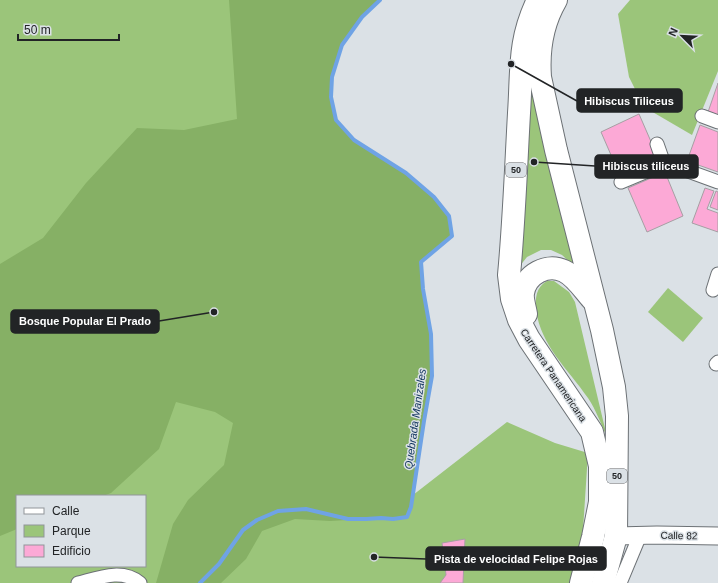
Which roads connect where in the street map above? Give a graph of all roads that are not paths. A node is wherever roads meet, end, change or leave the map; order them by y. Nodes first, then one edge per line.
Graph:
1 (538, 0) edge
2 (556, 0) edge
3 (702, 116) dead end
4 (718, 122) edge
5 (657, 144) dead end
6 (664, 164) junction
7 (621, 182) dead end
8 (718, 182) edge
9 (718, 274) edge
10 (713, 290) dead end
11 (594, 302) junction
12 (529, 339) junction
13 (640, 535) junction
14 (616, 536) junction
15 (718, 536) edge
16 (78, 583) edge
17 (140, 583) edge
18 (581, 583) edge
19 (603, 583) edge
20 (620, 583) edge

1 - 12 highway, Carretera Panamericana / 50
2 - 11 highway, 50
3 - 4 street
5 - 6 street
6 - 7 street
6 - 8 street
9 - 10 street
11 - 12 highway
11 - 14 highway, 50
12 - 18 highway, Carretera Panamericana / 50
13 - 14 street, Calle 82
13 - 15 street, Calle 82
13 - 20 street
14 - 19 highway, 50
16 - 17 street

